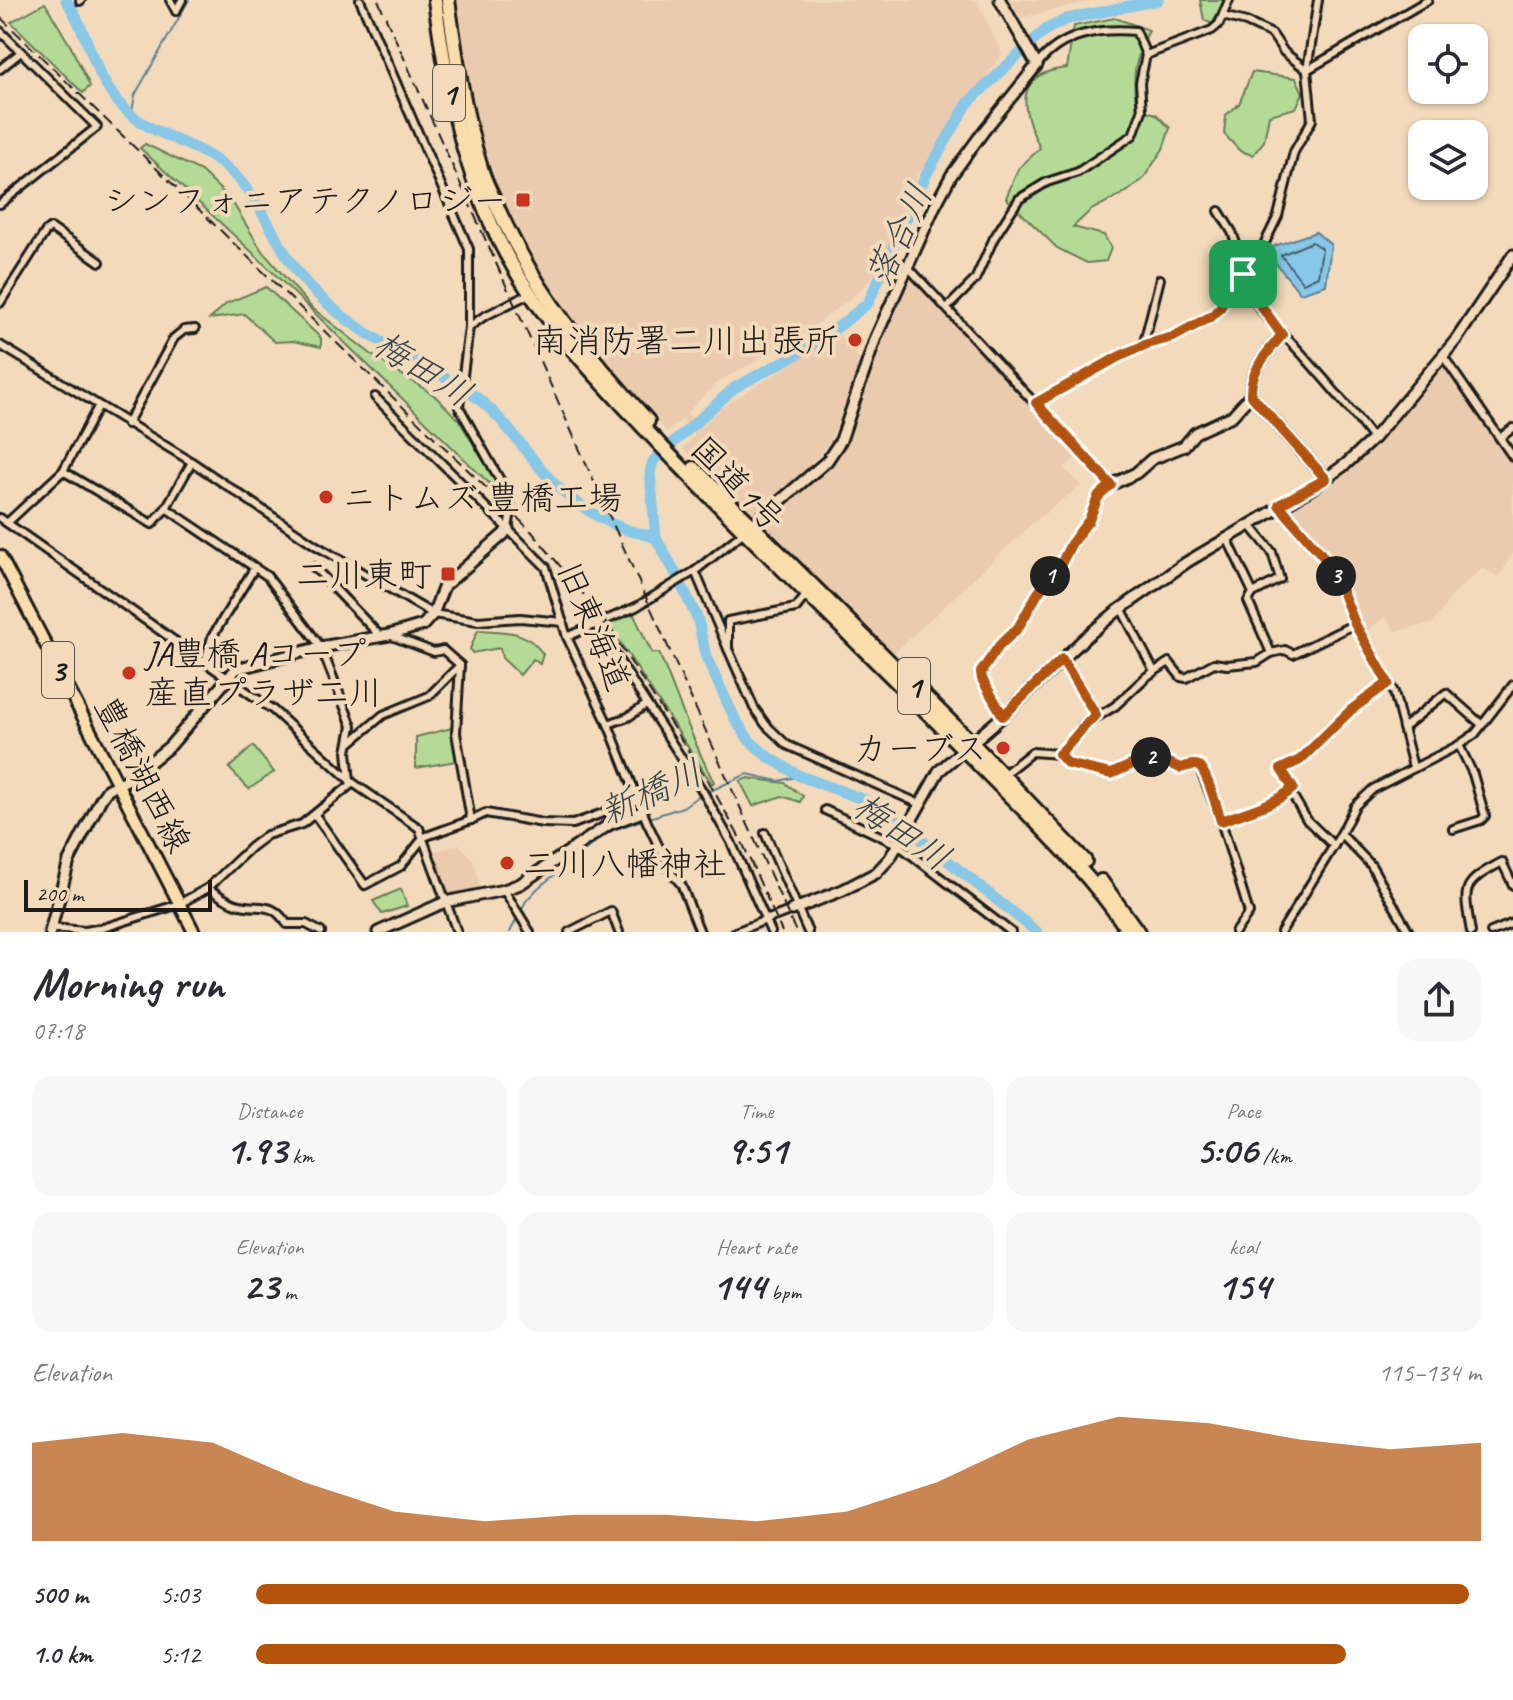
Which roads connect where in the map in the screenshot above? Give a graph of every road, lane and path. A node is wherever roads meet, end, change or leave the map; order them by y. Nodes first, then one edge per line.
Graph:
1 (170, 0) edge
2 (182, 0) edge
3 (360, 0) edge
4 (435, 0) edge
5 (448, 0) edge
6 (1000, 0) edge
7 (1229, 0) edge
8 (1318, 0) edge
9 (1428, 0) edge
10 (1223, 16) junction
11 (0, 31) edge
12 (21, 52) junction
13 (1146, 55) junction
14 (1037, 65) junction
15 (0, 69) edge
16 (1307, 70) junction
17 (0, 204) edge
18 (1219, 211) dead end
19 (1512, 260) edge
20 (100, 262) dead end
21 (907, 266) junction
22 (1244, 273) junction
23 (1160, 279) dead end
24 (534, 290) junction
25 (0, 303) edge
26 (947, 308) junction
27 (469, 327) junction
28 (195, 329) dead end
29 (1282, 335) junction
30 (0, 345) edge
31 (1143, 346) junction
32 (1443, 356) junction
33 (1251, 395) junction
34 (375, 397) dead end
35 (1036, 403) junction
36 (98, 407) junction
37 (127, 424) junction
38 (1513, 428) edge
39 (1500, 438) junction
40 (1373, 439) junction
41 (1513, 457) edge
42 (192, 462) junction
43 (63, 471) junction
44 (1326, 479) junction
45 (1111, 485) junction
46 (1279, 505) junction
47 (166, 508) junction
48 (3, 521) edge
49 (1249, 524) junction
50 (508, 528) junction
51 (748, 528) junction
52 (1227, 538) junction
53 (0, 556) edge
54 (255, 567) junction
55 (314, 567) dead end
56 (694, 572) junction
57 (1253, 593) junction
58 (807, 594) junction
59 (1121, 608) junction
60 (433, 614) junction
61 (563, 622) junction
62 (1355, 624) junction
63 (596, 625) junction
64 (385, 636) junction
65 (567, 637) junction
66 (321, 647) junction
67 (728, 649) junction
68 (1271, 653) junction
69 (1062, 659) junction
70 (205, 661) junction
71 (460, 665) junction
72 (1154, 671) junction
73 (228, 677) junction
74 (1388, 683) junction
75 (1512, 690) edge
76 (646, 705) junction
77 (1096, 715) junction
78 (1003, 716) junction
79 (608, 724) junction
80 (1481, 724) junction
81 (1403, 728) junction
82 (351, 742) junction
83 (1459, 745) junction
84 (968, 747) junction
85 (1059, 754) junction
86 (1413, 767) junction
87 (1003, 775) junction
88 (352, 782) junction
89 (116, 784) junction
90 (1290, 791) junction
91 (638, 800) junction
92 (919, 807) junction
93 (825, 810) dead end
94 (315, 815) junction
95 (645, 817) junction
96 (471, 820) junction
97 (1221, 821) junction
98 (1453, 829) dead end
99 (765, 833) dead end
100 (1341, 834) junction
101 (424, 837) junction
102 (898, 842) junction
103 (1334, 846) junction
104 (1513, 885) edge
105 (208, 888) junction
106 (504, 890) junction
107 (448, 902) junction
108 (179, 904) junction
109 (795, 909) junction
110 (766, 920) junction
111 (1513, 923) edge
112 (51, 930) edge
113 (194, 932) edge
114 (321, 932) edge
115 (378, 932) edge
116 (457, 932) edge
117 (530, 932) edge
118 (569, 932) edge
119 (619, 932) edge
120 (700, 932) edge
121 (735, 932) edge
122 (771, 932) edge
123 (808, 932) edge
124 (1011, 932) edge
125 (1129, 932) edge
126 (1138, 932) edge
127 (1235, 932) edge
128 (1281, 932) edge
129 (1409, 932) edge
130 (1471, 932) edge
131 (1491, 932) edge

1 - 2 street
3 - 27 street
4 - 24 highway, 国道1号 / 1
5 - 24 highway, 国道1号 / 1
6 - 14 street
7 - 10 street
8 - 16 street
9 - 16 street
10 - 13 street
10 - 16 street
11 - 12 street
12 - 15 street
12 - 17 street
13 - 14 street
13 - 26 street
14 - 21 street
16 - 22 street
18 - 22 street
19 - 32 street
20 - 25 street
21 - 26 street
21 - 51 street
22 - 29 street
22 - 31 street
23 - 31 street
24 - 27 street
24 - 51 highway, 国道1号 / 1
26 - 35 street
27 - 50 street
28 - 37 street
29 - 33 street
29 - 40 street
30 - 36 street
31 - 35 street
32 - 39 street
32 - 40 street
33 - 44 street
33 - 45 street
34 - 50 street, 旧東海道
35 - 45 street
36 - 37 street
36 - 43 street
37 - 42 street
38 - 39 street
39 - 41 street
40 - 44 street
42 - 47 street
42 - 60 street
43 - 47 street
43 - 48 street
44 - 46 street
45 - 78 street
46 - 49 street
46 - 62 street
47 - 54 street
48 - 70 street
49 - 52 street
49 - 57 street
50 - 60 street
50 - 61 street, 旧東海道
51 - 56 street
51 - 58 highway, 国道1号 / 1
51 - 84 highway, 国道1号 / 1
52 - 57 street
52 - 59 street
53 - 89 main road, 豊橋湖西線 / 3
54 - 66 street
54 - 70 street
55 - 64 street
56 - 63 street
56 - 67 street
57 - 68 street
58 - 67 street
58 - 84 highway, 国道1号 / 1
59 - 69 street
59 - 72 street
60 - 61 street
60 - 64 street
61 - 65 street, 旧東海道
62 - 68 street
62 - 74 street
63 - 65 street
63 - 76 street
64 - 66 street
64 - 71 street
65 - 79 street, 旧東海道
66 - 73 street
66 - 82 street
67 - 92 street
68 - 72 street
69 - 77 street
69 - 78 street
70 - 73 street
71 - 82 street
71 - 96 street
72 - 77 street
73 - 88 street
73 - 89 street
74 - 81 street
74 - 90 street
75 - 80 street
76 - 79 street
76 - 110 street
77 - 85 street
78 - 84 street
79 - 91 street, 旧東海道
80 - 81 street
80 - 83 street
81 - 86 street
82 - 88 street
83 - 86 street
83 - 98 street
84 - 87 highway, 国道1号 / 1
84 - 92 street
84 - 125 highway, 国道1号 / 1
85 - 87 street
85 - 97 street
86 - 100 street
87 - 126 highway, 国道1号 / 1
88 - 94 street
88 - 101 street
89 - 108 main road, 豊橋湖西線 / 3
89 - 112 street
90 - 97 street
90 - 103 street
91 - 95 street, 旧東海道
91 - 96 street
92 - 102 street
93 - 102 street
94 - 101 street
94 - 105 street
95 - 106 street
95 - 120 street, 旧東海道
96 - 101 street
97 - 127 street
99 - 109 street
100 - 103 street
100 - 129 street
101 - 107 street
102 - 109 street
102 - 124 street
103 - 128 street
104 - 130 street
105 - 108 street
105 - 114 street
106 - 107 street
106 - 117 street
107 - 115 street
107 - 116 street
108 - 112 street
108 - 113 main road, 豊橋湖西線 / 3
109 - 110 street
109 - 123 street
110 - 121 street
110 - 122 street
111 - 131 street
118 - 119 street

